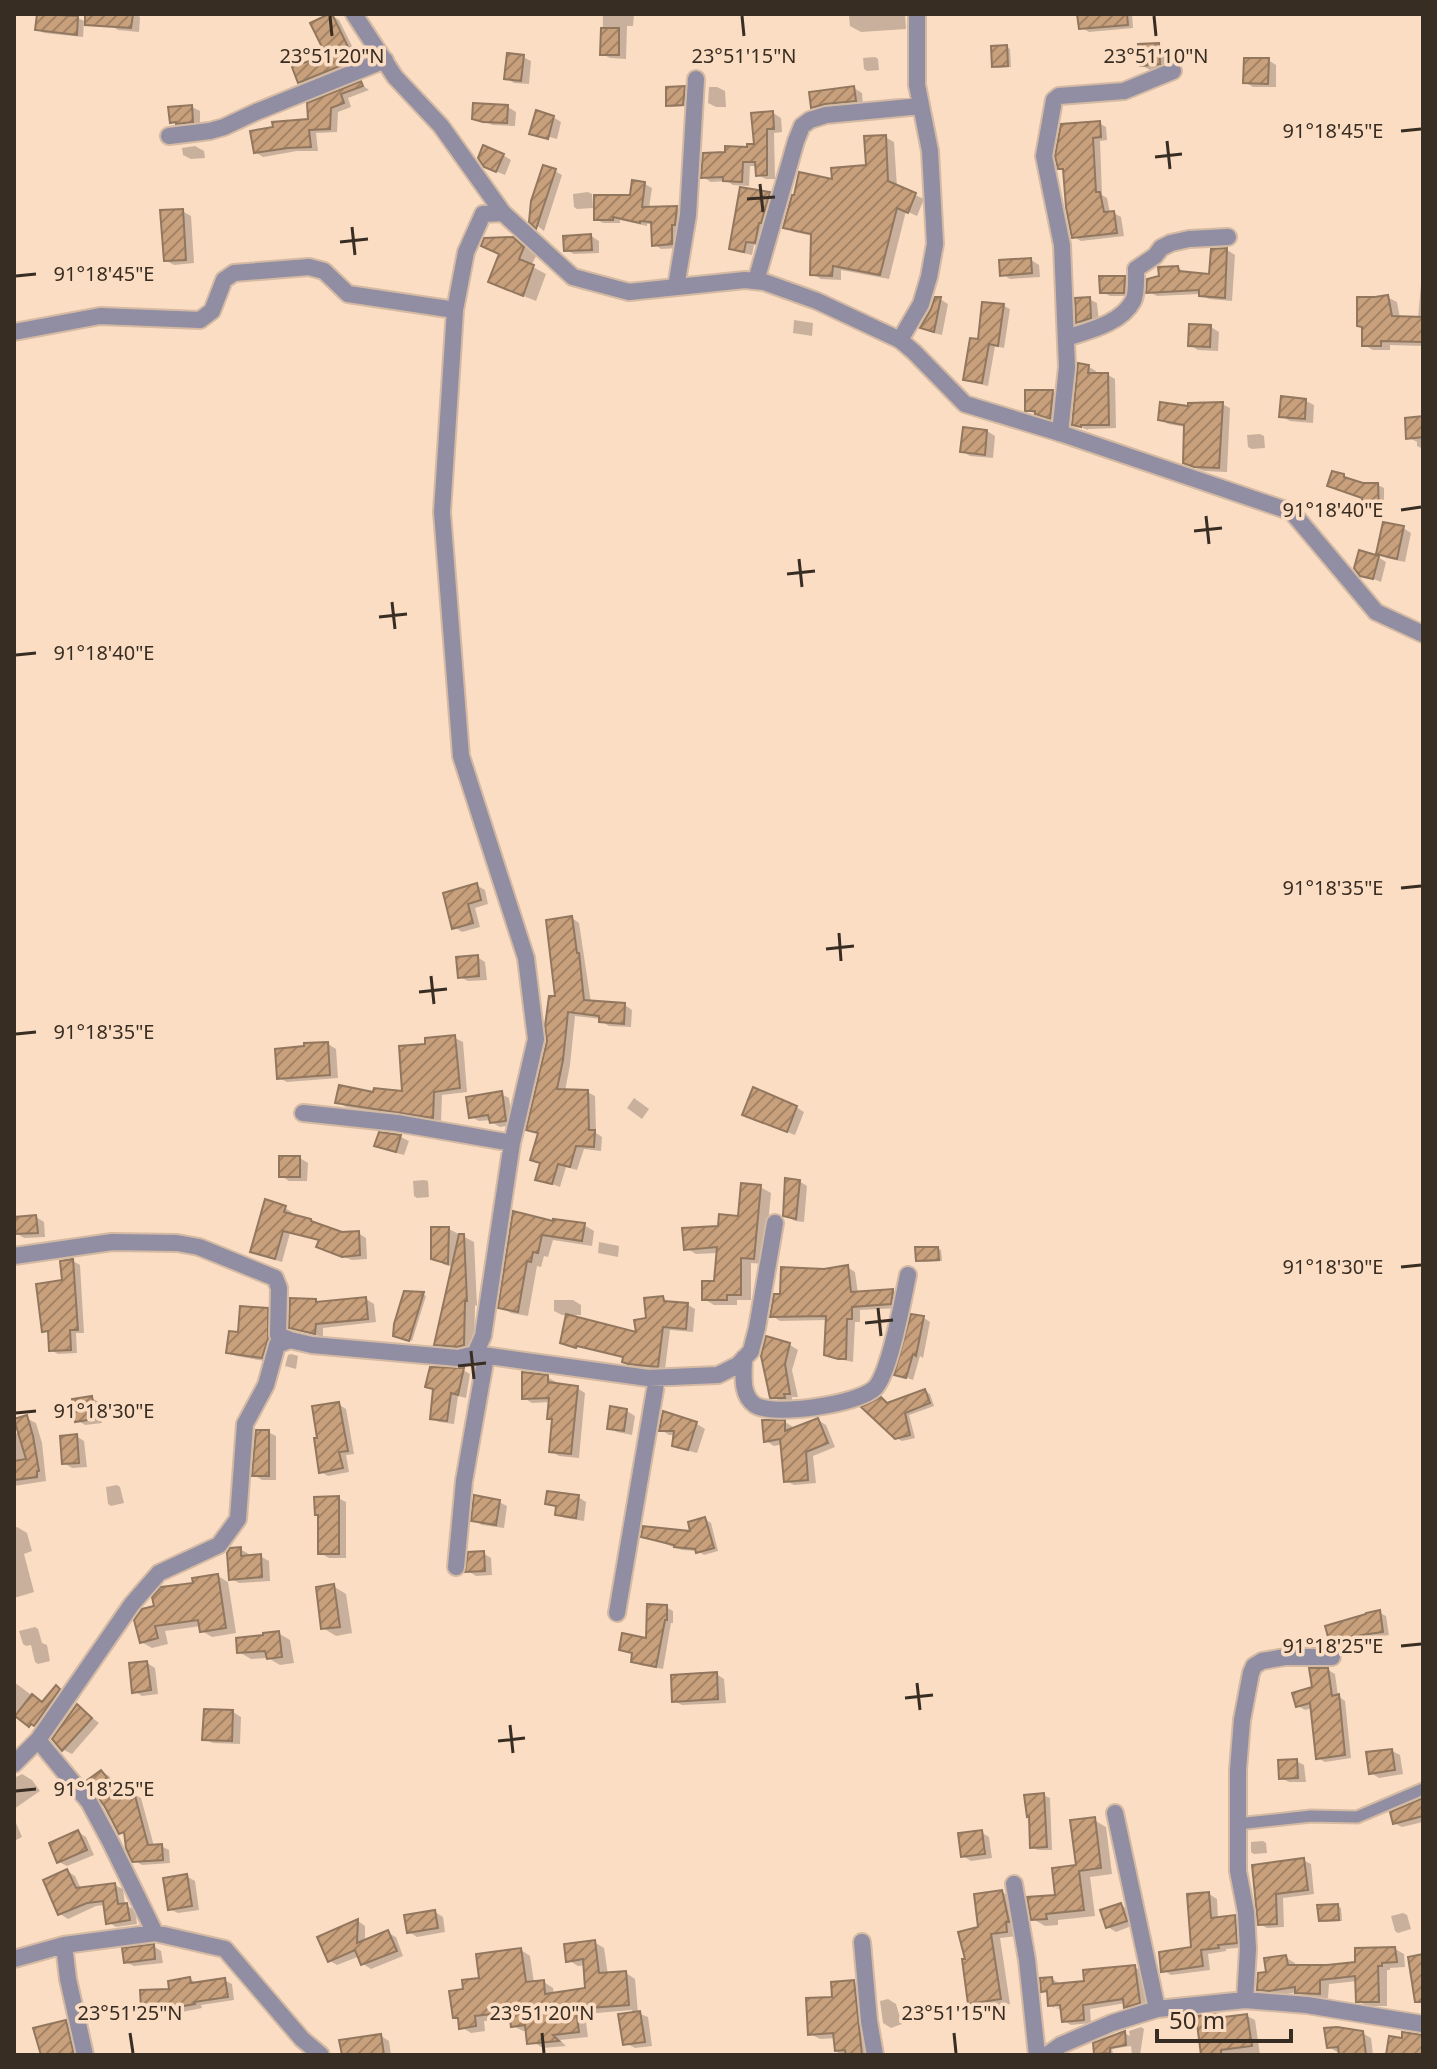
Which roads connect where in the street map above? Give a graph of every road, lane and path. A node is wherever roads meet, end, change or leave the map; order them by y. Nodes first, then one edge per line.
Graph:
1 (354, 14) edge
2 (917, 14) edge
3 (385, 60) junction
4 (1173, 71) dead end
5 (696, 79) dead end
6 (921, 106) junction
7 (169, 136) dead end
8 (503, 213) junction
9 (1228, 237) dead end
10 (756, 281) junction
11 (676, 287) junction
12 (455, 310) junction
13 (14, 332) edge
14 (1066, 338) junction
15 (900, 340) junction
16 (1060, 433) junction
17 (1423, 634) edge
18 (303, 1113) dead end
19 (512, 1143) junction
20 (775, 1223) dead end
21 (14, 1256) edge
22 (908, 1275) dead end
23 (290, 1340) junction
24 (481, 1355) junction
25 (744, 1358) junction
26 (657, 1378) junction
27 (456, 1567) dead end
28 (617, 1613) dead end
29 (1332, 1657) dead end
30 (38, 1740) junction
31 (14, 1764) edge
32 (1423, 1789) edge
33 (1115, 1813) dead end
34 (1237, 1824) junction
35 (1014, 1884) dead end
36 (155, 1933) junction
37 (862, 1942) dead end
38 (64, 1945) junction
39 (14, 1959) edge
40 (1245, 2000) junction
41 (1157, 2009) junction
42 (1423, 2024) edge
43 (85, 2055) edge
44 (321, 2055) edge
45 (875, 2055) edge
46 (1037, 2055) edge
47 (1047, 2055) edge

1 - 3 street
2 - 6 street
3 - 7 street
3 - 8 street
4 - 14 street
5 - 11 street
6 - 10 street
6 - 15 street
8 - 11 street
8 - 12 street
9 - 14 street
10 - 11 street
10 - 15 street
12 - 13 street
12 - 19 street
14 - 16 street
15 - 16 street
16 - 17 street
18 - 19 street
19 - 24 street
20 - 25 street
21 - 23 street
22 - 25 street
23 - 24 street
23 - 30 street
24 - 26 street
24 - 27 street
25 - 26 street
26 - 28 street
29 - 34 street
30 - 31 street
30 - 36 street
32 - 34 lane
33 - 41 street
34 - 40 street
35 - 46 street
36 - 38 street
36 - 44 street
37 - 45 street
38 - 39 street
38 - 43 street
40 - 41 street
40 - 42 street
41 - 47 street

